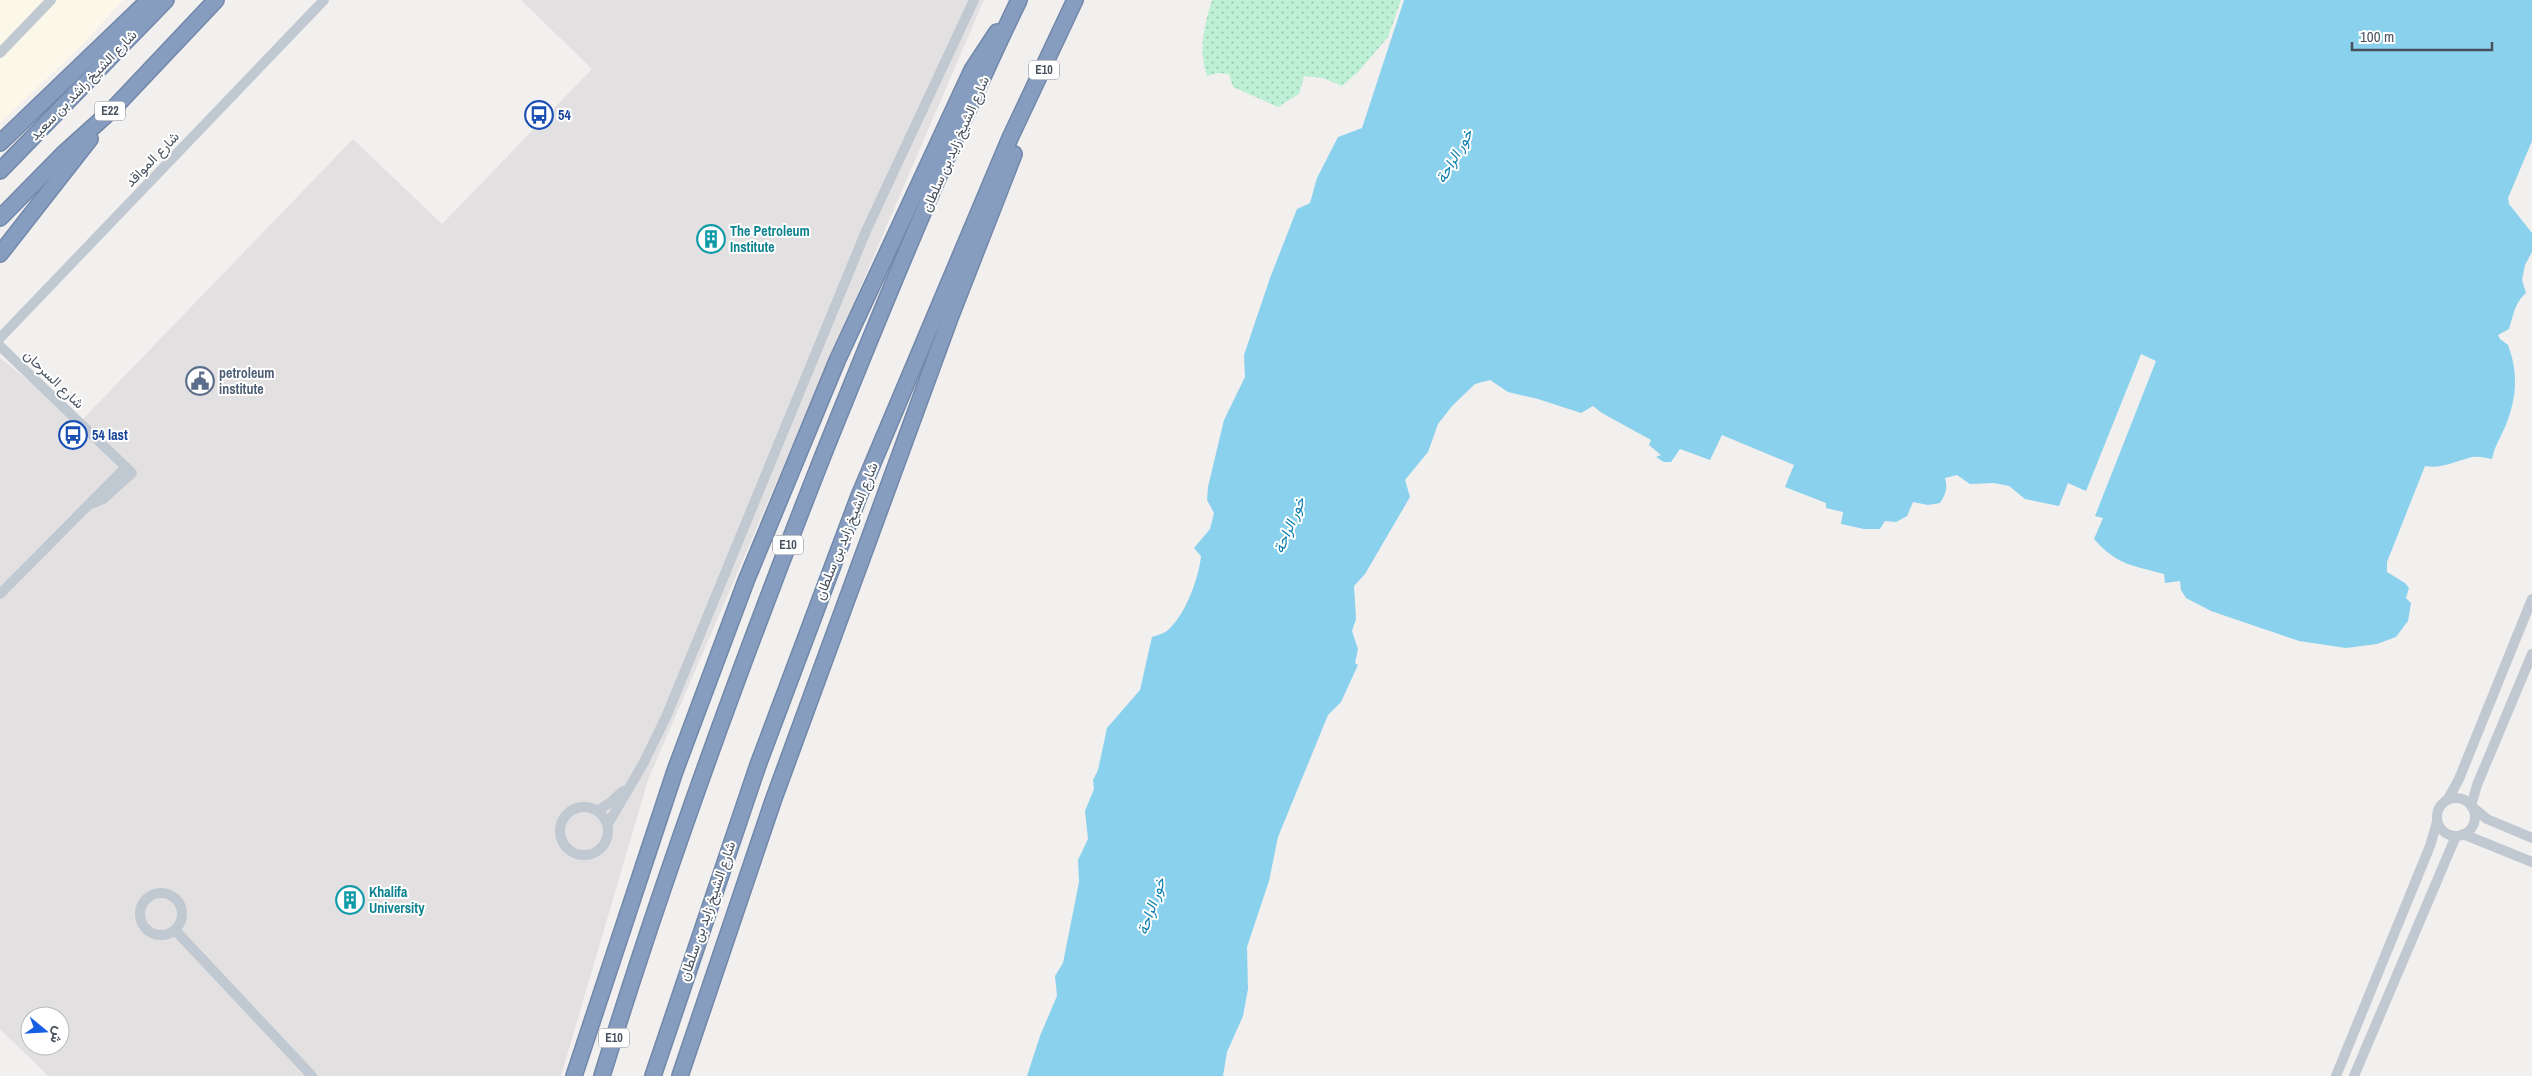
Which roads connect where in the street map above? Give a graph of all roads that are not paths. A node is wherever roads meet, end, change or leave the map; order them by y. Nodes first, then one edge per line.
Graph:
1 (51, 0) edge
2 (149, 0) edge
3 (166, 0) edge
4 (216, 0) edge
5 (324, 0) edge
6 (974, 0) edge
7 (1019, 0) edge
8 (1075, 0) edge
9 (1010, 20) junction
10 (0, 53) edge
11 (1042, 74) junction
12 (113, 109) junction
13 (0, 143) edge
14 (0, 171) edge
15 (0, 218) edge
16 (0, 254) edge
17 (0, 338) edge
18 (0, 346) edge
19 (0, 594) edge
20 (2532, 599) edge
21 (2532, 654) edge
22 (633, 781) junction
23 (2448, 799) junction
24 (2471, 806) junction
25 (597, 811) junction
26 (2437, 822) junction
27 (608, 824) junction
28 (2460, 835) junction
29 (2532, 838) edge
30 (2532, 862) edge
31 (175, 930) junction
32 (312, 1074) edge
33 (574, 1076) edge
34 (602, 1076) edge
35 (653, 1076) edge
36 (681, 1076) edge
37 (2336, 1076) edge
38 (2354, 1076) edge

1 - 10 street
2 - 13 highway
3 - 14 highway, شارع الشيخ راشد بن سعيد / E22
4 - 12 highway, E22
5 - 17 street, شارع المواقد
6 - 22 street
7 - 9 highway, شارع الشيخ زايد بن سلطان / E10
8 - 11 highway, شارع الشيخ زايد بن سلطان / E10
9 - 33 highway
9 - 34 highway, شارع الشيخ زايد بن سلطان / E10
11 - 35 highway, شارع الشيخ زايد بن سلطان / E10
11 - 36 highway
12 - 15 highway, E22
12 - 16 highway
18 - 19 street, شارع السرحان
20 - 23 street
21 - 24 street
22 - 25 street
22 - 27 street
23 - 24 street
23 - 26 street
24 - 28 street
24 - 29 street
25 - 27 street
25 - 27 street
26 - 28 street
26 - 37 street
28 - 30 street
28 - 38 street
31 - 31 street
31 - 32 street

